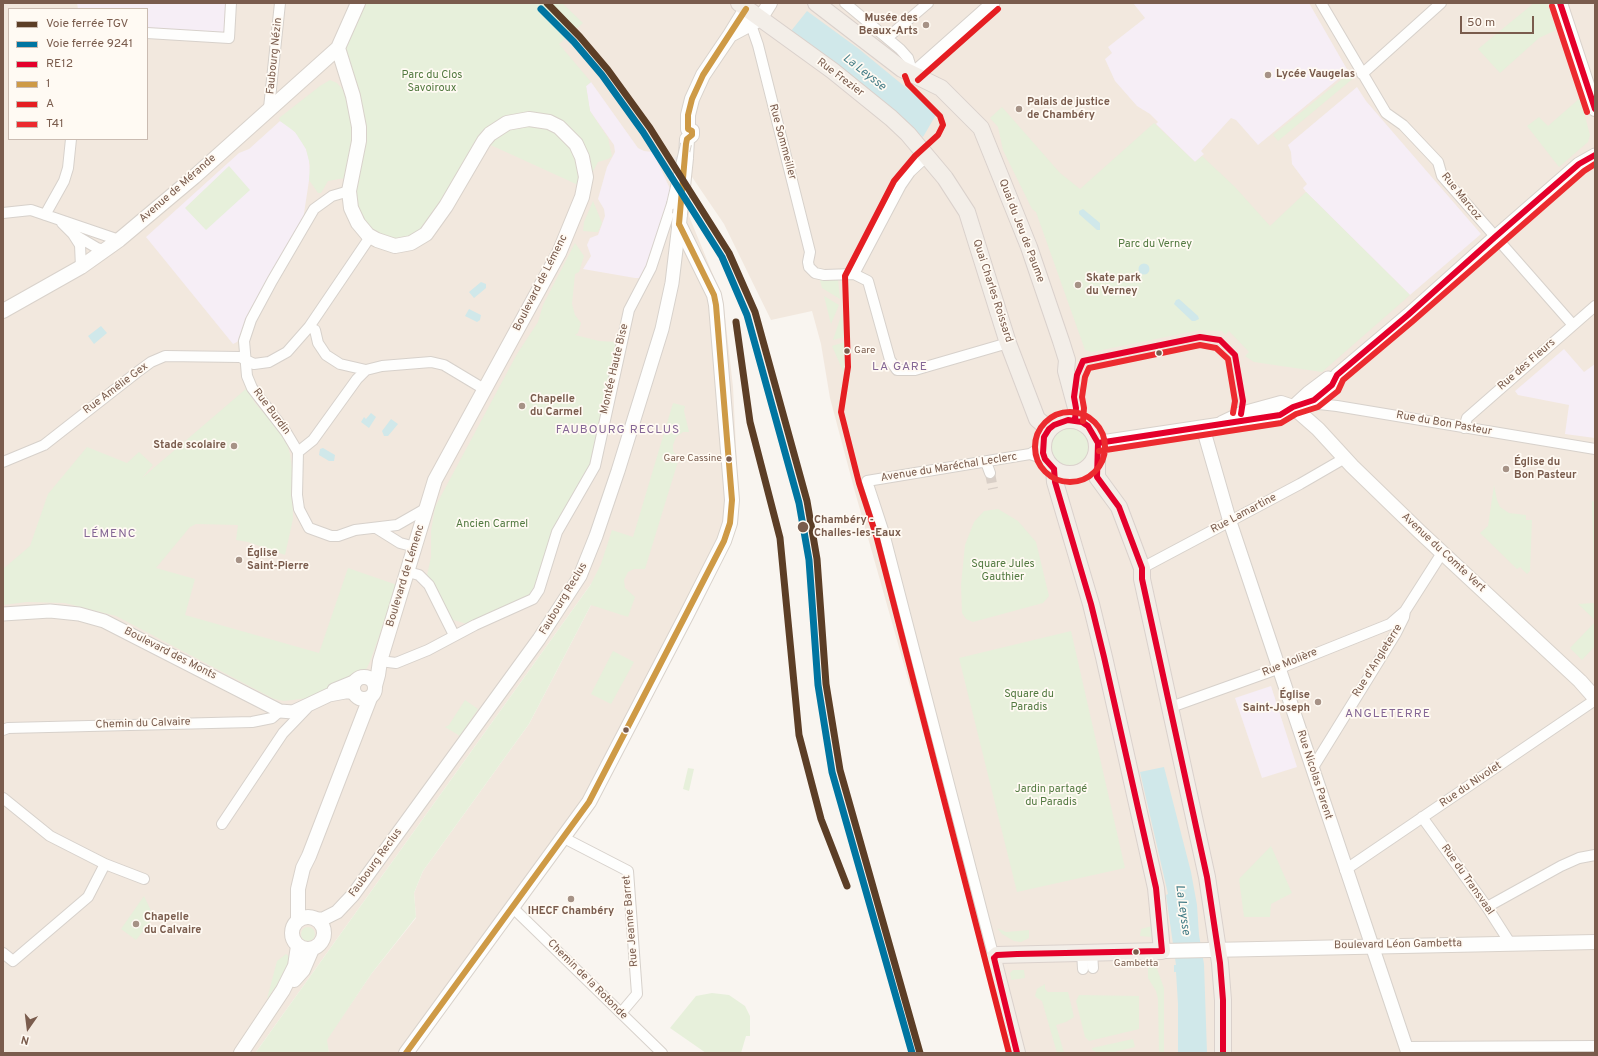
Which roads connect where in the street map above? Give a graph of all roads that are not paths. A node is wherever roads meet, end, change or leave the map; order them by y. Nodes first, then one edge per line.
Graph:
1 (230, 3) edge
2 (280, 3) edge
3 (358, 3) edge
4 (770, 3) edge
5 (816, 3) edge
6 (845, 3) edge
7 (928, 3) edge
8 (993, 3) edge
9 (1321, 3) edge
10 (1441, 3) edge
11 (1560, 3) edge
12 (744, 5) edge
13 (756, 22) junction
14 (148, 33) edge
15 (730, 35) junction
16 (887, 38) junction
17 (338, 48) junction
18 (913, 74) junction
19 (1362, 74) junction
20 (270, 108) junction
21 (1595, 109) edge
22 (687, 137) junction
23 (71, 140) edge
24 (1595, 155) edge
25 (927, 156) junction
26 (349, 191) junction
27 (3, 213) edge
28 (677, 214) junction
29 (45, 215) junction
30 (59, 220) junction
31 (73, 234) junction
32 (370, 237) junction
33 (1494, 237) junction
34 (119, 240) junction
35 (105, 250) junction
36 (81, 267) junction
37 (854, 274) junction
38 (1595, 306) edge
39 (3, 311) edge
40 (1573, 325) junction
41 (308, 328) junction
42 (1008, 343) junction
43 (246, 360) junction
44 (366, 370) junction
45 (484, 389) junction
46 (1293, 408) junction
47 (1075, 420) junction
48 (1205, 427) junction
49 (1464, 428) junction
50 (1049, 429) junction
51 (1097, 448) junction
52 (1595, 449) edge
53 (298, 452) junction
54 (1043, 457) junction
55 (1345, 458) junction
56 (3, 462) edge
57 (986, 462) junction
58 (990, 473) tunnel mouth
59 (425, 509) junction
60 (1230, 522) junction
61 (376, 528) junction
62 (415, 547) junction
63 (1442, 552) junction
64 (1142, 568) junction
65 (408, 572) junction
66 (1404, 611) junction
67 (3, 614) edge
68 (454, 635) junction
69 (380, 661) junction
70 (1280, 668) junction
71 (363, 689) junction
72 (1595, 699) edge
73 (309, 705) junction
74 (1171, 707) junction
75 (280, 711) junction
76 (3, 730) edge
77 (1312, 769) junction
78 (3, 798) edge
79 (1422, 818) junction
80 (222, 824) dead end
81 (564, 838) junction
82 (1595, 855) edge
83 (309, 856) junction
84 (105, 864) junction
85 (1346, 870) junction
86 (144, 879) dead end
87 (512, 907) junction
88 (1487, 907) junction
89 (315, 918) junction
90 (298, 920) junction
91 (1510, 942) junction
92 (1595, 942) edge
93 (298, 946) junction
94 (1371, 946) junction
95 (312, 949) junction
96 (1218, 949) junction
97 (1168, 950) junction
98 (1087, 952) junction
99 (3, 953) edge
100 (994, 958) junction
101 (1088, 968) dead end
102 (283, 990) junction
103 (621, 1013) junction
104 (1595, 1046) edge
105 (1407, 1050) edge
106 (240, 1053) edge
107 (406, 1053) edge
108 (662, 1053) edge
109 (1017, 1053) edge
110 (1224, 1053) edge

1 - 14 street
2 - 20 street, Faubourg Nézin
3 - 17 main road
4 - 13 main road
5 - 18 main road, Quai du Jeu de Paume
6 - 16 street
7 - 16 street
8 - 18 street
9 - 19 street, Rue Marcoz
10 - 19 street
11 - 21 main road
12 - 13 main road, Rue Frezier
12 - 15 main road, Faubourg Reclus
13 - 15 main road, Faubourg Reclus
13 - 25 main road, Rue Frezier
13 - 37 street, Rue Sommeiller
15 - 22 main road, Faubourg Reclus
16 - 18 street
17 - 20 main road, Avenue de Mérande
17 - 26 main road
18 - 47 main road, Quai du Jeu de Paume
19 - 33 street, Rue Marcoz
20 - 34 main road, Avenue de Mérande
22 - 28 street, Montée Haute Bise, bridge
22 - 28 main road, Faubourg Reclus, bridge
23 - 29 street
24 - 33 street
25 - 37 street
25 - 42 main road, Quai Charles Roissard
26 - 32 main road
26 - 43 street, Rue Burdin
27 - 29 street
28 - 68 street, Montée Haute Bise
28 - 81 main road
28 - 89 street, Faubourg Reclus
29 - 30 street
30 - 31 street
30 - 34 street
31 - 35 street
31 - 36 street
32 - 41 street, Rue Amélie Gex
32 - 45 main road, Boulevard de Lémenc
33 - 40 street, Rue Marcoz
33 - 46 street
34 - 35 main road, Avenue de Mérande
35 - 36 main road, Avenue de Mérande
36 - 39 main road, Avenue de Mérande
37 - 42 street
38 - 40 street, Rue des Fleurs
40 - 49 street, Rue des Fleurs
41 - 43 street, Rue Amélie Gex
41 - 44 street
42 - 50 main road, Quai Charles Roissard
43 - 53 street, Rue Burdin
43 - 56 street, Rue Amélie Gex
44 - 45 street
44 - 53 street
45 - 59 main road, Boulevard de Lémenc
46 - 48 main road
46 - 49 street, Rue du Bon Pasteur
46 - 55 main road, Avenue du Comte Vert
47 - 50 main road
47 - 51 main road
48 - 51 main road
48 - 60 street, Rue Nicolas Parent
49 - 52 street, Rue du Bon Pasteur
50 - 54 main road
51 - 54 main road
51 - 64 main road
53 - 61 street
54 - 57 street, Avenue du Maréchal Leclerc
54 - 97 main road
55 - 60 street, Rue Lamartine
55 - 63 main road, Avenue du Comte Vert
57 - 58 street
57 - 100 street, Avenue du Maréchal Leclerc
59 - 61 street
59 - 62 main road, Boulevard de Lémenc
60 - 64 street, Rue Lamartine
60 - 70 street, Rue Nicolas Parent
61 - 62 street
62 - 65 main road, Boulevard de Lémenc
63 - 66 street, Rue d'Angleterre
63 - 72 main road, Avenue du Comte Vert
64 - 74 main road
65 - 68 street
65 - 69 main road, Boulevard de Lémenc
66 - 70 street, Rue Molière
66 - 77 street, Rue d'Angleterre
67 - 75 street, Boulevard des Monts
68 - 69 street, Montée Haute Bise
69 - 71 main road, Boulevard de Lémenc
70 - 74 street, Rue Molière
70 - 77 street, Rue Nicolas Parent
71 - 73 street
71 - 83 main road, Boulevard de Lémenc
72 - 79 street, Rue du Nivolet
73 - 75 street
73 - 80 street
74 - 96 main road
75 - 76 street, Chemin du Calvaire
77 - 85 street, Rue Nicolas Parent
78 - 84 street
79 - 85 street, Rue du Nivolet
79 - 88 street, Rue du Transvaal
81 - 87 main road
81 - 103 street, Rue Jeanne Barret
82 - 88 street
83 - 89 main road, Boulevard de Lémenc
83 - 90 main road, Boulevard de Lémenc
84 - 86 street
84 - 99 street
85 - 94 street, Rue Nicolas Parent
87 - 103 street, Chemin de la Rotonde
87 - 107 main road
88 - 91 street, Rue du Transvaal
89 - 90 main road
89 - 95 main road
90 - 93 main road
91 - 92 main road, Boulevard Léon Gambetta
91 - 94 main road, Boulevard Léon Gambetta
93 - 95 main road
93 - 102 main road
94 - 96 main road, Boulevard Léon Gambetta
94 - 105 street, Rue Nicolas Parent
95 - 102 main road
96 - 97 main road, Boulevard Léon Gambetta
96 - 110 main road
97 - 98 main road
98 - 100 main road
98 - 101 street
100 - 109 main road
102 - 106 main road
103 - 108 street, Chemin de la Rotonde
104 - 105 street

